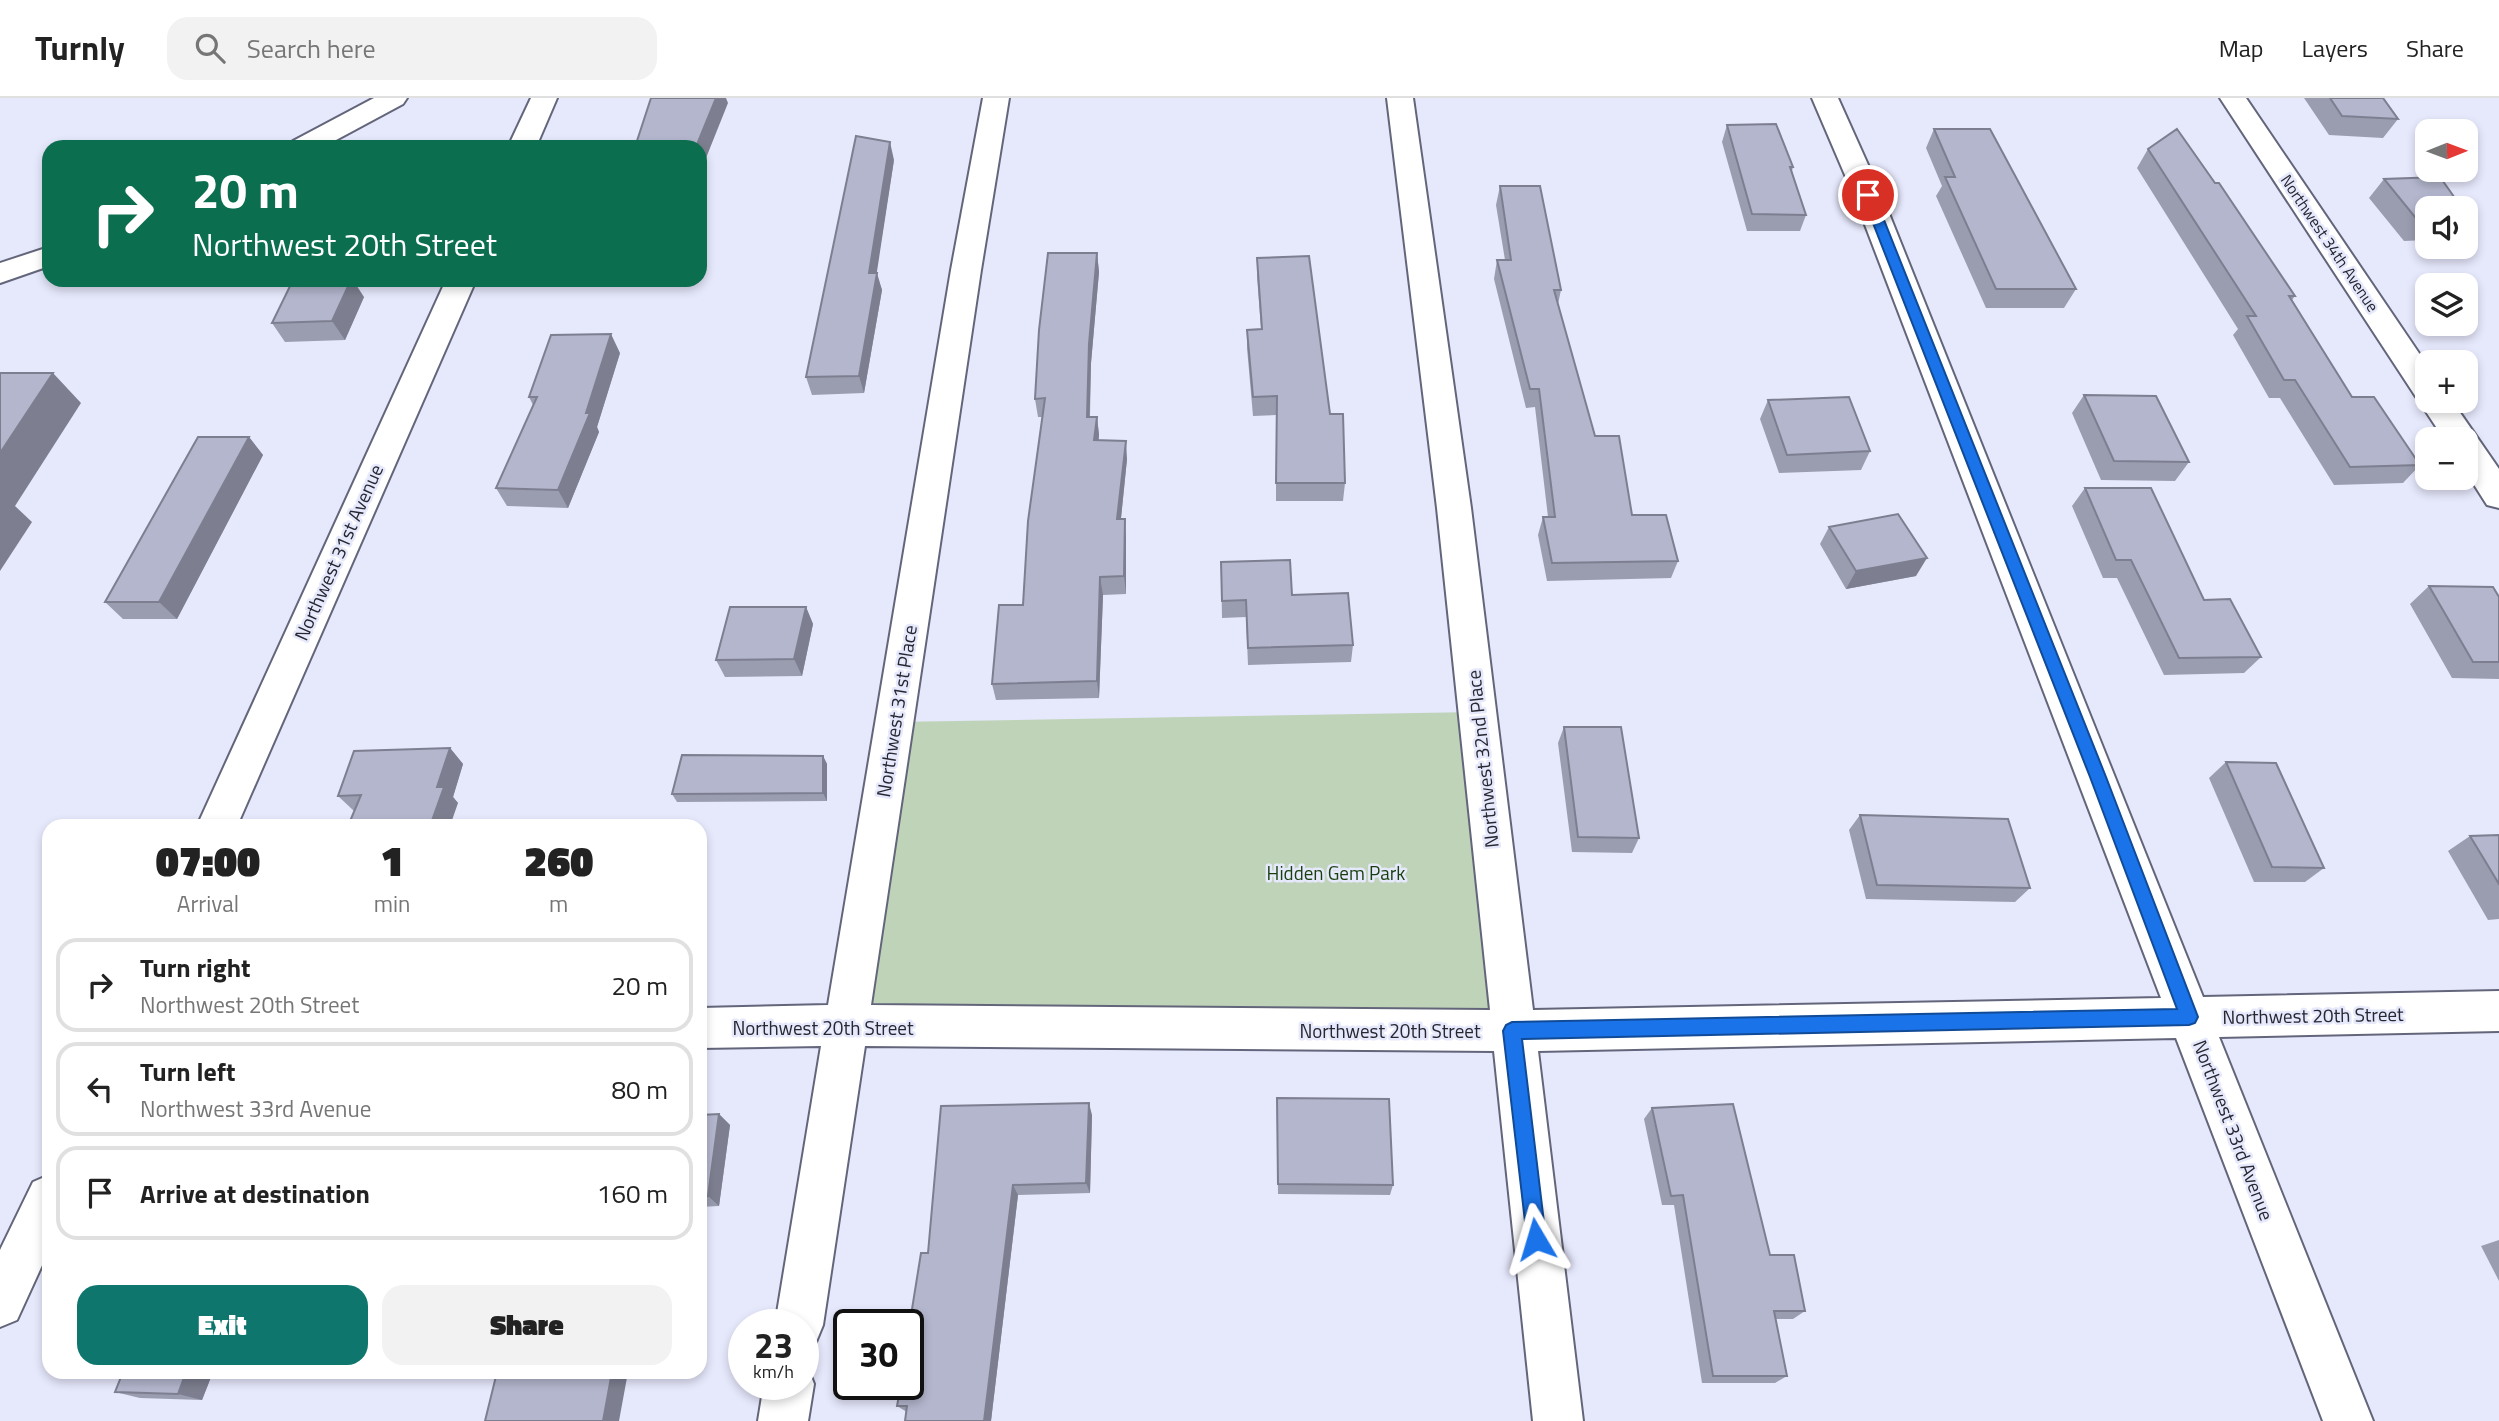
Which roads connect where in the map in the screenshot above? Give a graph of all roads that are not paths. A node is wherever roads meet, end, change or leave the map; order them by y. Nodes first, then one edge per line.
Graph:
1 (394, 98) edge
2 (544, 98) edge
3 (996, 98) edge
4 (1400, 98) edge
5 (1825, 98) edge
6 (2233, 98) edge
7 (316, 140) edge
8 (525, 140) edge
9 (42, 258) edge
10 (0, 273) edge
11 (458, 287) edge
12 (2415, 371) edge
13 (2478, 464) edge
14 (2499, 496) edge
15 (220, 819) edge
16 (2499, 1011) edge
17 (2189, 1017) junction
18 (847, 1025) junction
19 (707, 1028) edge
20 (1512, 1031) junction
21 (42, 1213) edge
22 (0, 1303) edge
23 (802, 1309) edge
24 (786, 1400) edge
25 (783, 1421) edge
26 (1558, 1421) edge
27 (2348, 1421) edge

1 - 7 street
2 - 8 street
3 - 18 street, Northwest 31st Place
4 - 20 street, Northwest 32nd Place
5 - 17 street, Northwest 33rd Avenue
6 - 12 street, Northwest 34th Avenue
9 - 10 street
11 - 15 street, Northwest 31st Avenue
13 - 14 street
16 - 17 street, Northwest 20th Street
17 - 20 street, Northwest 20th Street
17 - 27 street, Northwest 33rd Avenue
18 - 19 street, Northwest 20th Street
18 - 20 street, Northwest 20th Street
18 - 23 street, Northwest 31st Place
20 - 26 street, Northwest 32nd Place
21 - 22 street
24 - 25 street

